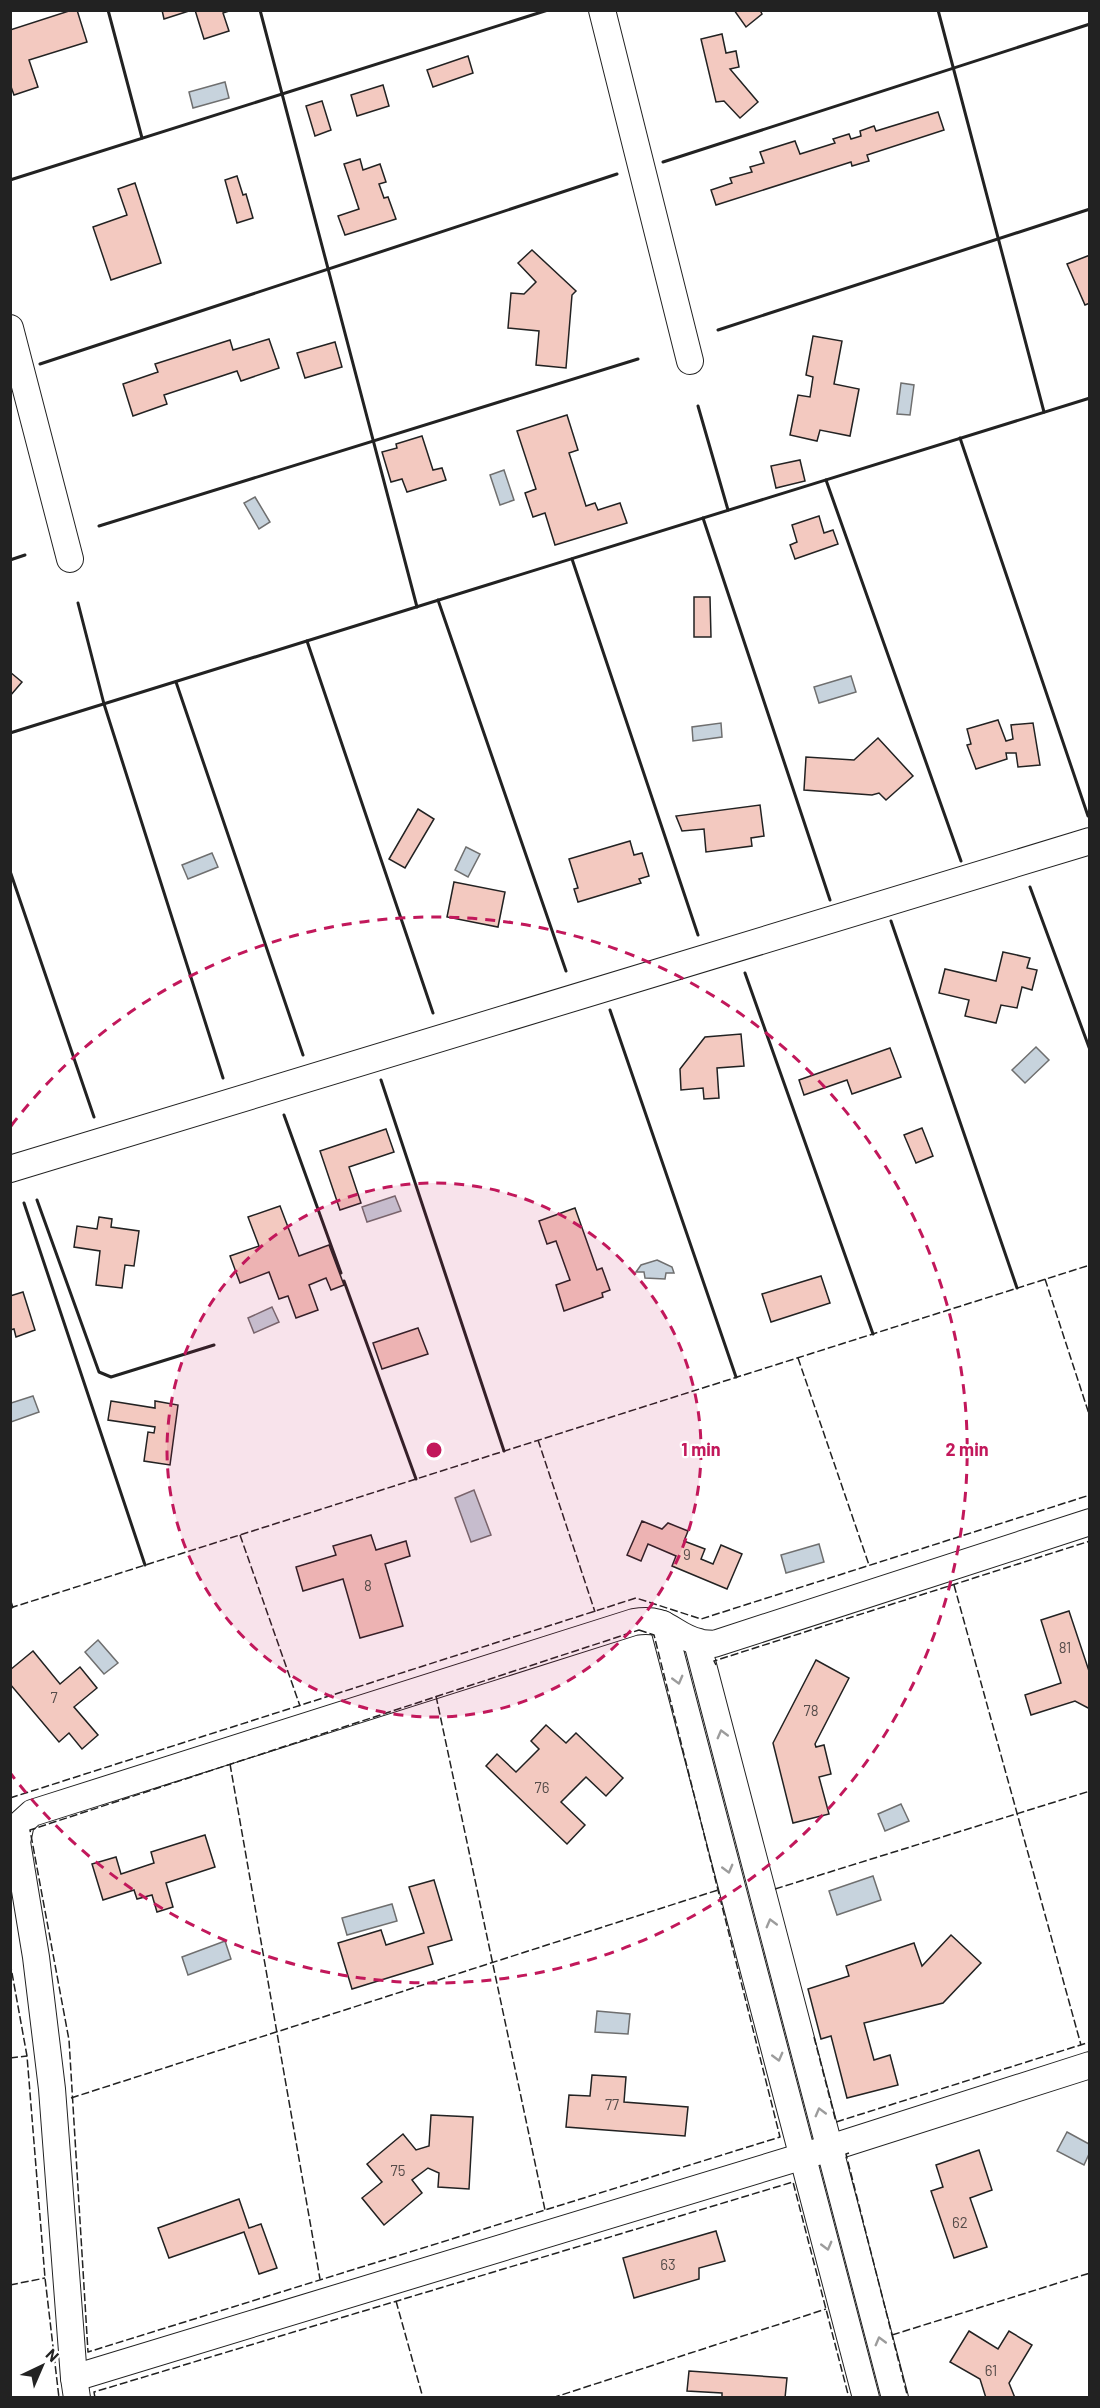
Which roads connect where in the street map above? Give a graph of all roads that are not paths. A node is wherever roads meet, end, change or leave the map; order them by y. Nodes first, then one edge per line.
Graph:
1 (602, 10) edge
2 (10, 328) edge
3 (690, 361) dead end
4 (70, 560) dead end
5 (1089, 841) edge
6 (10, 1169) edge
7 (1089, 1522) edge
8 (663, 1624) junction
9 (698, 1642) junction
10 (1089, 2065) edge
11 (830, 2148) junction
12 (804, 2155) junction
13 (75, 2388) edge
14 (866, 2397) edge
15 (895, 2397) edge

1 - 3 street
2 - 4 street
5 - 6 street
7 - 9 street
8 - 9 street
8 -> 12 street
8 - 13 street
11 -> 9 street
10 - 11 street
11 - 12 street
15 -> 11 street
12 - 13 street
12 -> 14 street

